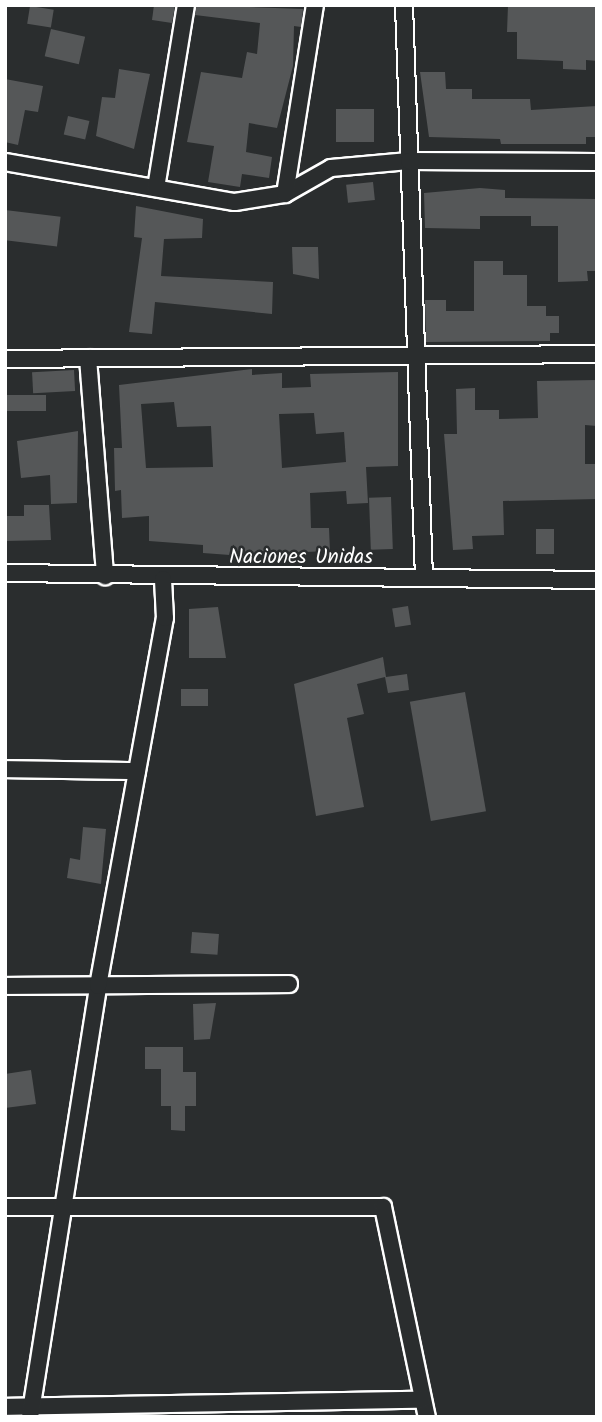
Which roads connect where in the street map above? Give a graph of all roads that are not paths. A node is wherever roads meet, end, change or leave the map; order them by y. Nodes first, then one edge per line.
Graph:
1 (186, 5) edge
2 (315, 5) edge
3 (404, 5) edge
4 (409, 161) junction
5 (5, 162) edge
6 (597, 162) edge
7 (156, 188) junction
8 (285, 194) junction
9 (416, 351) junction
10 (597, 354) edge
11 (88, 358) junction
12 (5, 359) edge
13 (5, 573) edge
14 (105, 576) junction
15 (424, 578) junction
16 (163, 579) junction
17 (597, 580) edge
18 (5, 769) edge
19 (137, 771) junction
20 (289, 984) dead end
21 (5, 986) edge
22 (98, 986) junction
23 (65, 1205) junction
24 (5, 1207) edge
25 (422, 1400) junction
26 (5, 1407) edge
27 (31, 1412) edge
28 (427, 1417) edge

1 - 7 street
2 - 8 street
3 - 4 street
4 - 6 street
4 - 8 street
4 - 9 street
5 - 7 street
7 - 8 street
9 - 10 street
9 - 11 street
9 - 15 street
11 - 12 street
11 - 14 street
13 - 14 street, Naciones Unidas
14 - 16 street, Naciones Unidas
15 - 16 street, Naciones Unidas
15 - 17 street, Naciones Unidas
16 - 19 street
18 - 19 street
19 - 22 street
20 - 22 street
21 - 22 street
22 - 23 street
23 - 24 street
23 - 25 street
23 - 27 street
25 - 27 street
25 - 28 street
26 - 27 street

